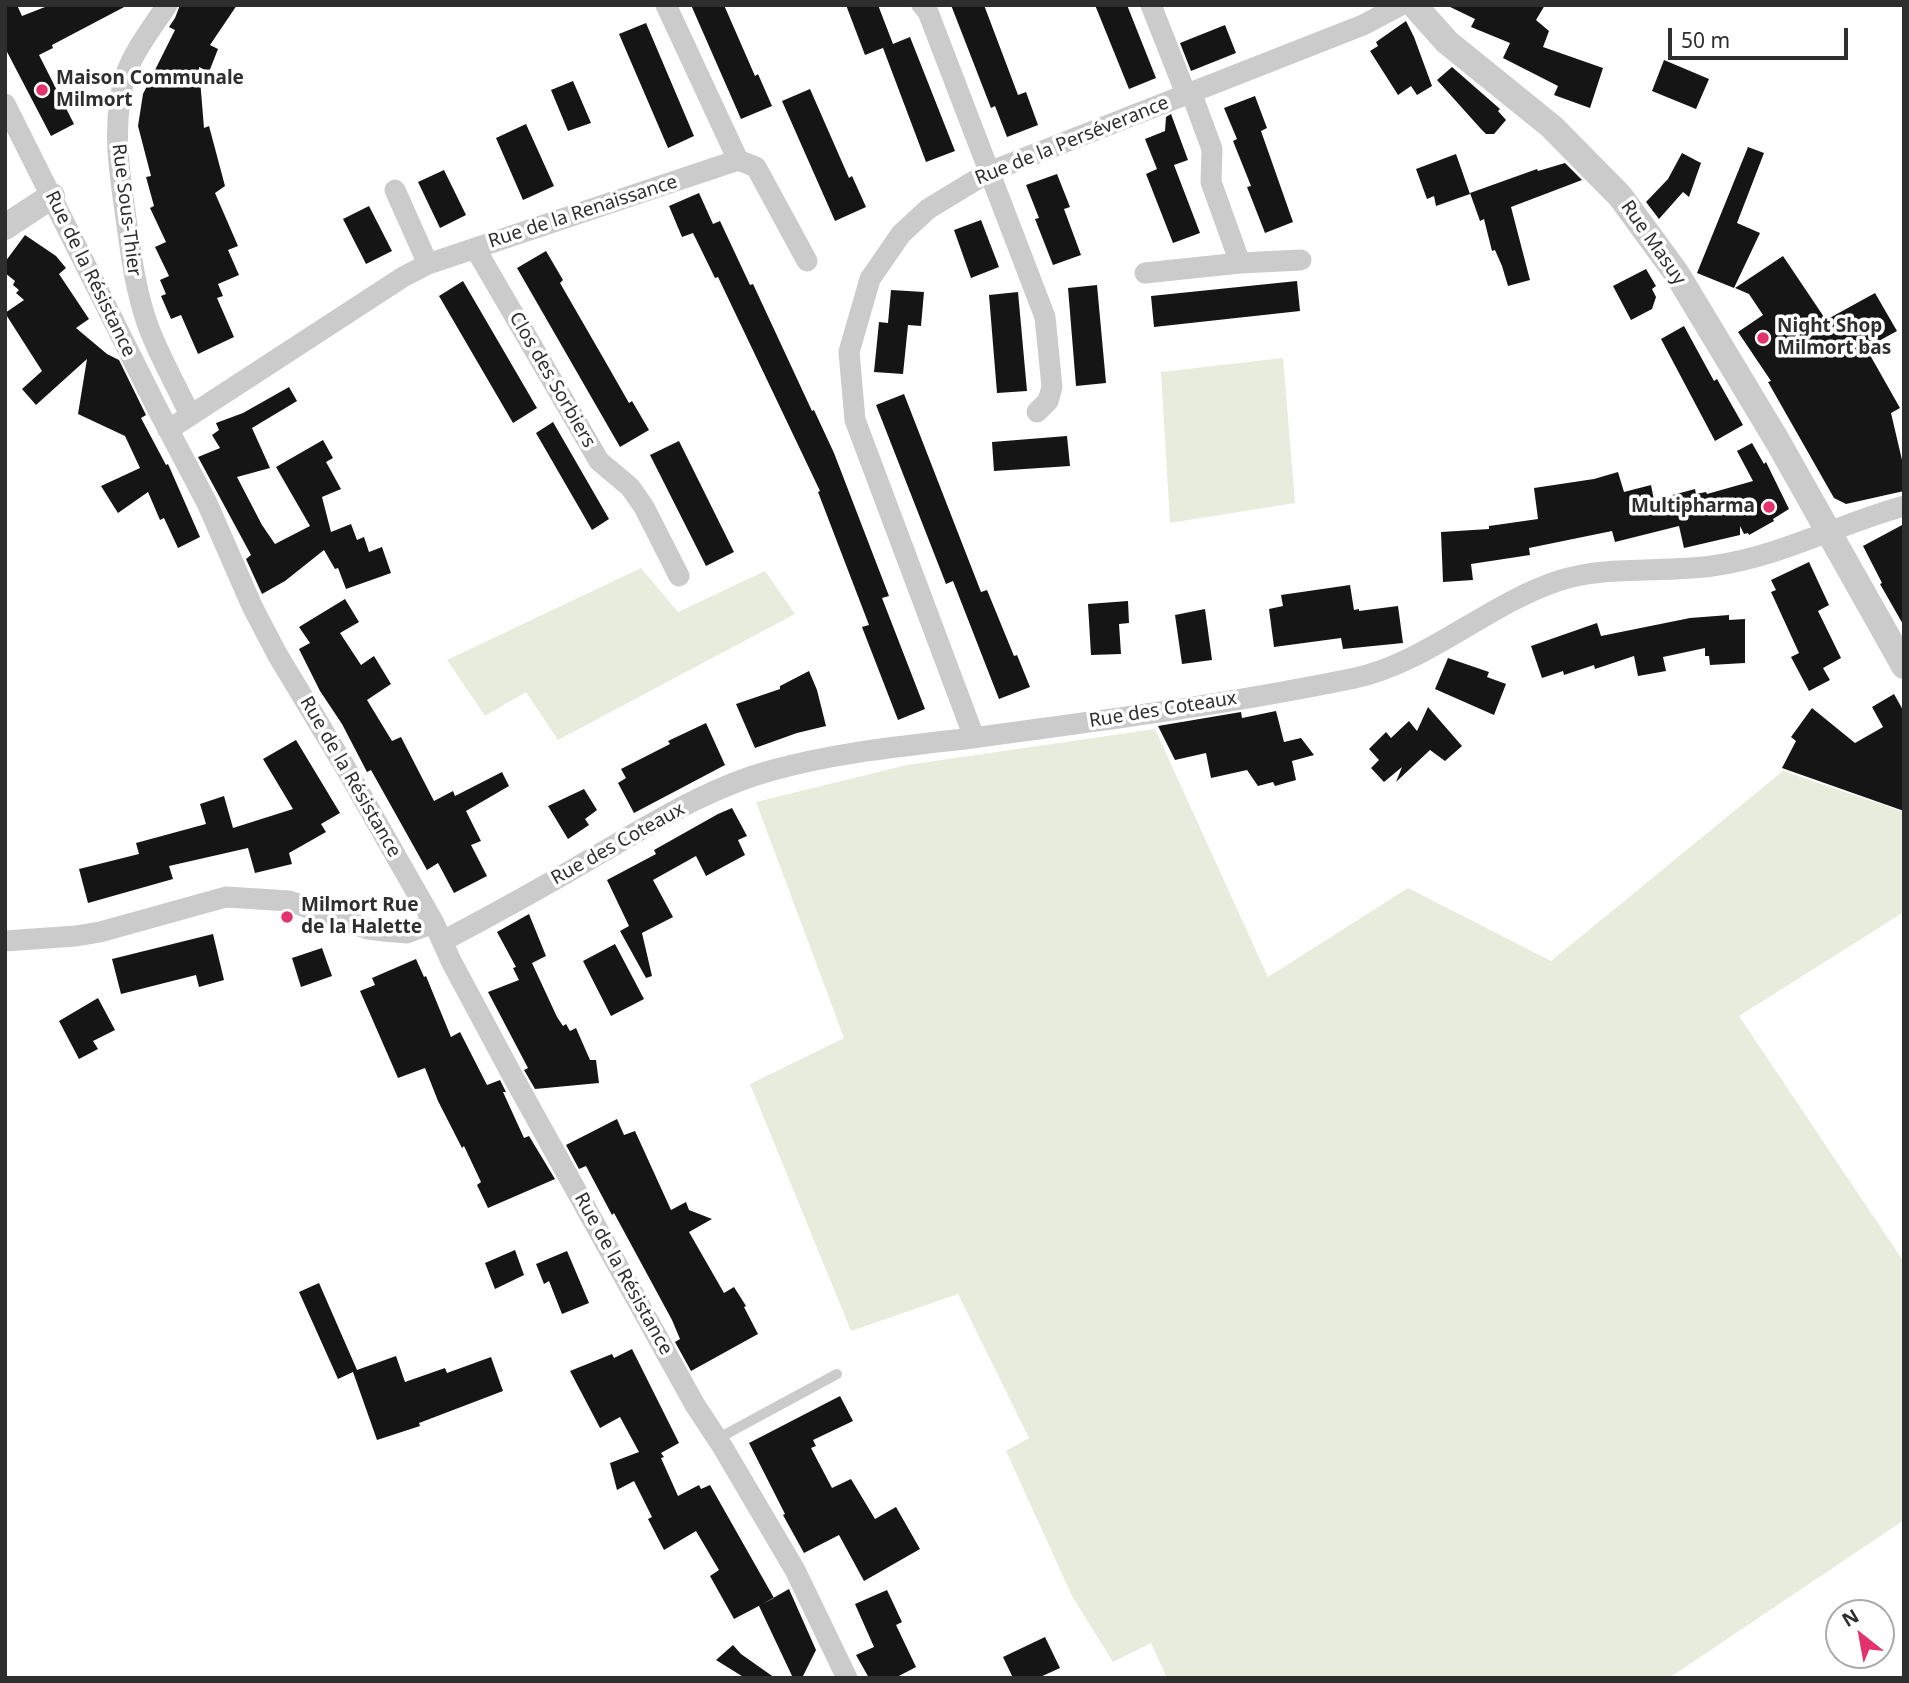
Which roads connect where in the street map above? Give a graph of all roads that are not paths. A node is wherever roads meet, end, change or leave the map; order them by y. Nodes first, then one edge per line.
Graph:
1 (167, 5) edge
2 (666, 5) edge
3 (922, 5) edge
4 (1151, 5) edge
5 (1401, 5) edge
6 (1414, 5) edge
7 (1189, 93) junction
8 (5, 104) edge
9 (738, 160) junction
10 (989, 172) junction
11 (395, 190) dead end
12 (52, 196) junction
13 (5, 227) edge
14 (475, 248) junction
15 (1301, 260) dead end
16 (807, 261) dead end
17 (1240, 263) junction
18 (428, 264) junction
19 (1145, 273) dead end
20 (1037, 412) dead end
21 (190, 415) junction
22 (168, 430) junction
23 (1904, 506) edge
24 (1830, 532) junction
25 (679, 576) dead end
26 (1904, 666) edge
27 (974, 737) junction
28 (438, 932) junction
29 (5, 941) edge
30 (837, 1374) dead end
31 (717, 1439) junction
32 (847, 1678) edge

1 - 21 street, Rue Sous-Thier
2 - 9 street
3 - 10 street
4 - 7 street
5 - 7 street, Rue de la Perséverance
6 - 24 street, Rue Masuy
7 - 10 street, Rue de la Perséverance
7 - 17 street
8 - 12 street, Rue de la Résistance
9 - 14 street, Rue de la Renaissance
9 - 16 street
10 - 20 street
10 - 27 street, Rue de la Perséverance
11 - 18 street
12 - 13 street
12 - 22 street, Rue de la Résistance
14 - 18 street, Rue de la Renaissance
14 - 25 street, Clos des Sorbiers
15 - 17 street
17 - 19 street
18 - 21 street, Rue de la Renaissance
21 - 22 street, Rue de la Renaissance
22 - 28 street, Rue de la Résistance
23 - 24 street, Rue des Coteaux
24 - 26 street, Rue Masuy
24 - 27 street, Rue des Coteaux
27 - 28 street, Rue des Coteaux
28 - 29 street, Rue des Coteaux
28 - 31 street, Rue de la Résistance
30 - 31 lane
31 - 32 street, Rue de la Résistance

